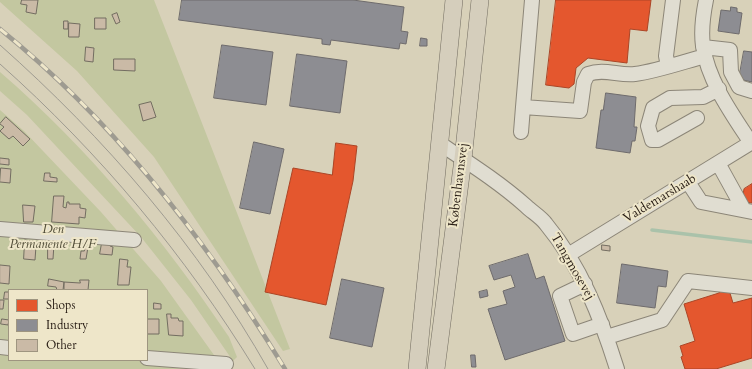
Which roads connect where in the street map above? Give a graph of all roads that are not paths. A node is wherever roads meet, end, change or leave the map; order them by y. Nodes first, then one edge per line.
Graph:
1 (454, 0) edge
2 (480, 0) edge
3 (532, 0) edge
4 (673, 0) edge
5 (706, 0) edge
6 (704, 52) junction
7 (668, 66) junction
8 (719, 89) junction
9 (752, 92) edge
10 (523, 107) junction
11 (698, 118) dead end
12 (521, 132) dead end
13 (439, 143) junction
14 (751, 143) edge
15 (463, 159) junction
16 (718, 163) junction
17 (688, 182) junction
18 (748, 211) edge
19 (0, 229) edge
20 (134, 240) dead end
21 (568, 255) junction
22 (585, 284) junction
23 (752, 288) edge
24 (604, 330) junction
25 (148, 358) edge
26 (226, 364) dead end
27 (417, 369) edge
28 (436, 369) edge
29 (616, 369) edge

1 - 13 main road, Københavnsvej
2 - 15 main road, Københavnsvej
3 - 10 street
4 - 7 street
5 - 6 street
6 - 7 street
6 - 8 street
6 - 9 street
7 - 10 street
8 - 11 street
8 - 14 street
10 - 12 street
13 - 15 street, Tangmosevej
13 - 27 main road, Københavnsvej
14 - 16 street, Valdemarshaab
15 - 21 street, Tangmosevej
15 - 28 main road, Københavnsvej
16 - 17 street, Valdemarshaab
16 - 18 street
17 - 18 street
17 - 21 street, Valdemarshaab
19 - 20 street
21 - 22 street, Tangmosevej
22 - 24 street, Tangmosevej
22 - 24 street
23 - 24 street
24 - 29 street, Tangmosevej
25 - 26 street

